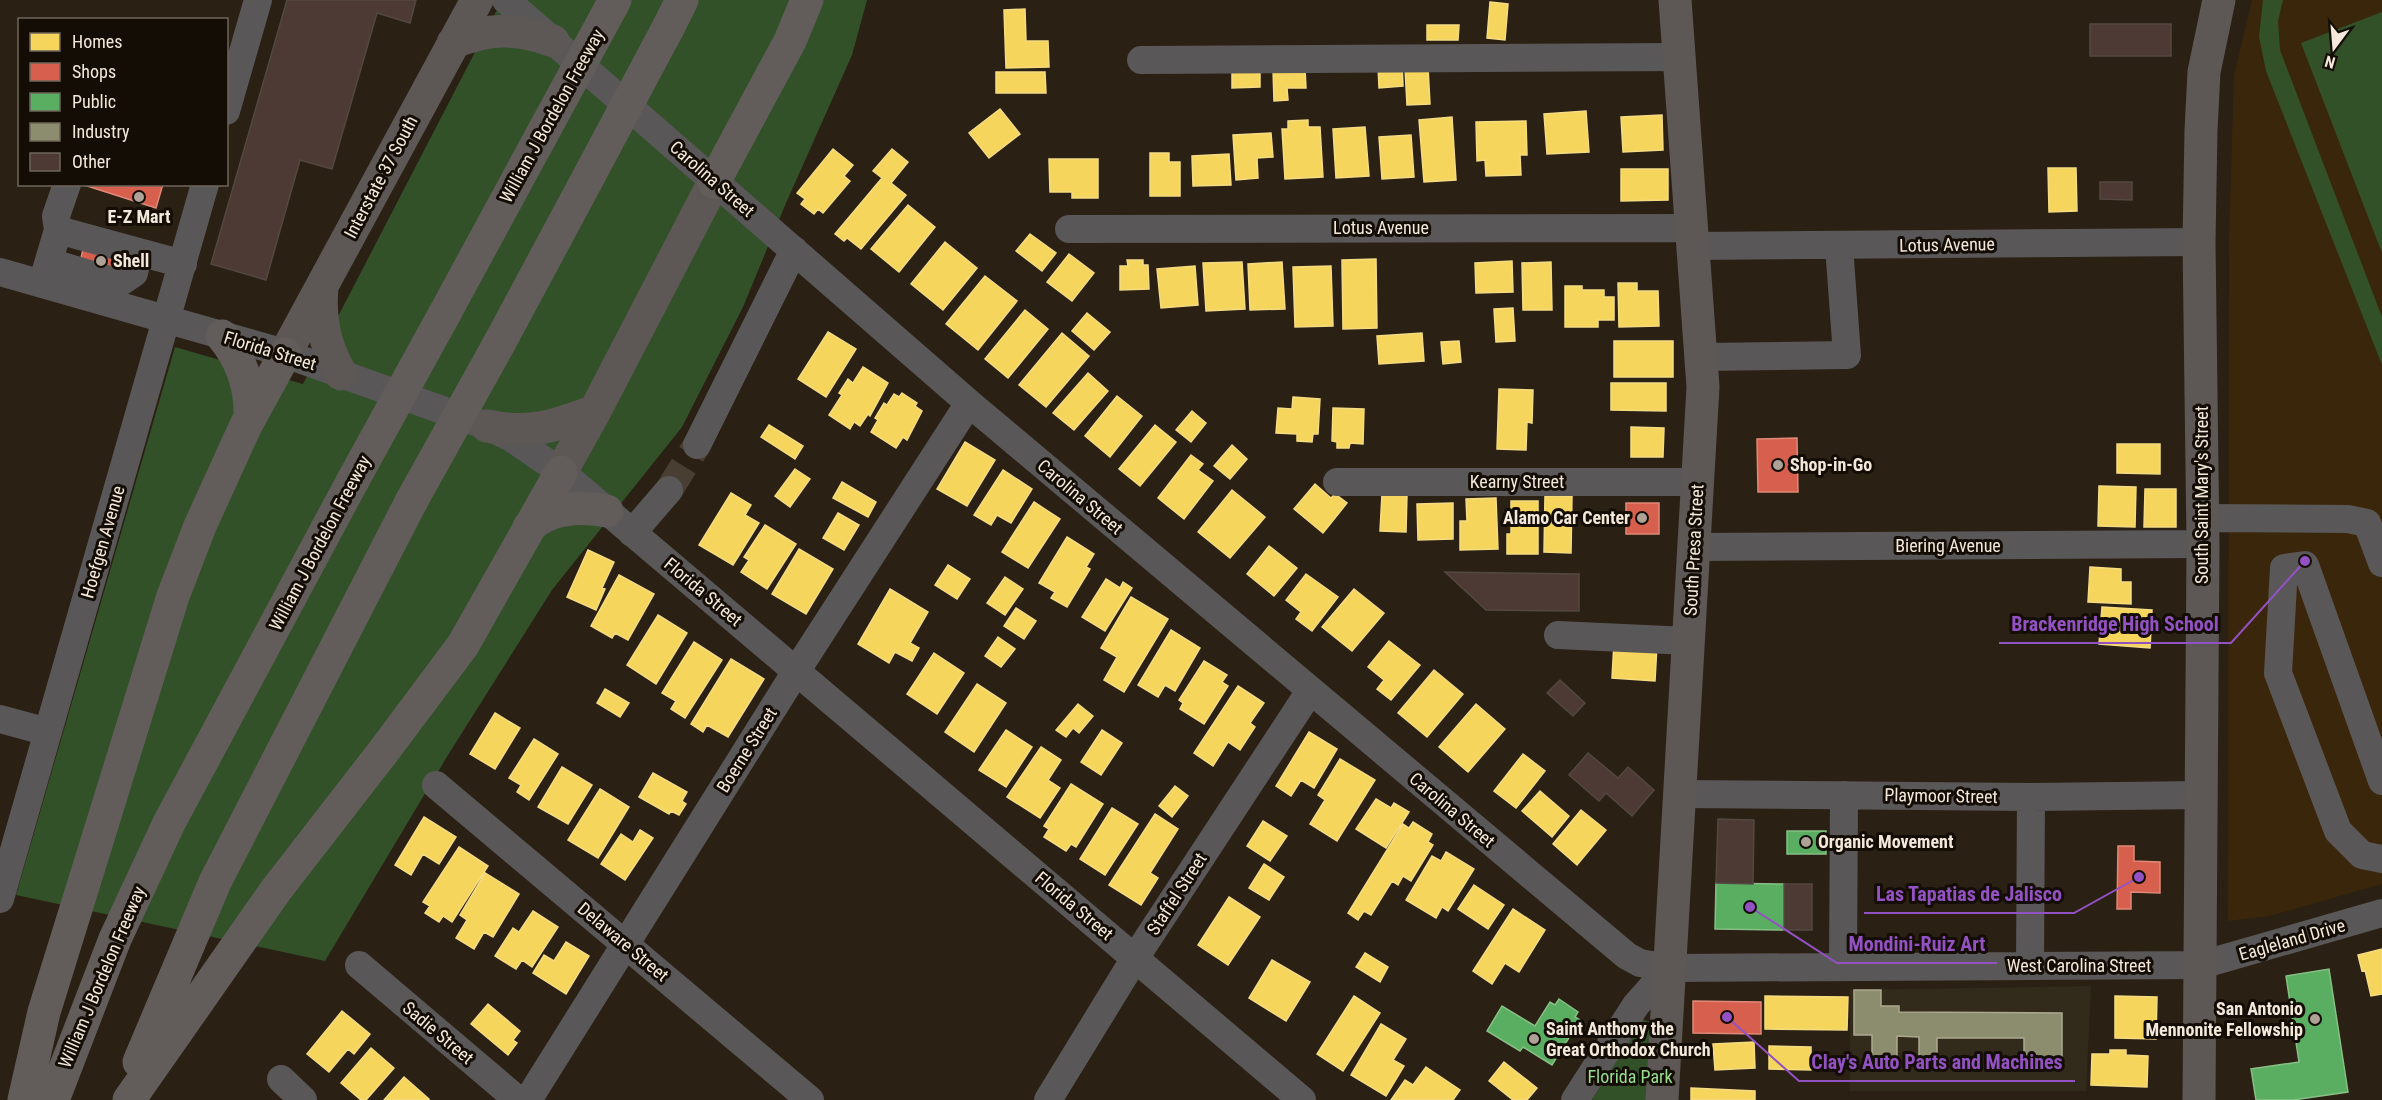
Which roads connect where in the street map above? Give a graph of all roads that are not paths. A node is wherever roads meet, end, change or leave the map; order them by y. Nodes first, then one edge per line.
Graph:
1 (258, 0) edge
2 (477, 0) edge
3 (506, 0) edge
4 (615, 0) edge
5 (807, 0) edge
6 (1675, 0) edge
7 (2219, 0) edge
8 (675, 14) edge
9 (553, 41) junction
10 (453, 43) junction
11 (1680, 57) junction
12 (1141, 60) dead end
13 (228, 104) edge
14 (714, 182) junction
15 (66, 186) edge
16 (205, 186) edge
17 (1069, 229) dead end
18 (58, 230) junction
19 (1694, 237) junction
20 (2199, 242) junction
21 (1839, 246) junction
22 (794, 250) junction
23 (139, 252) junction
24 (183, 264) junction
25 (0, 272) edge
26 (46, 273) junction
27 (322, 287) junction
28 (167, 320) junction
29 (222, 336) junction
30 (285, 354) junction
31 (1701, 357) junction
32 (341, 374) junction
33 (969, 403) junction
34 (595, 411) junction
35 (250, 417) junction
36 (487, 426) junction
37 (697, 445) tunnel mouth
38 (561, 472) junction
39 (1337, 482) dead end
40 (1697, 482) junction
41 (669, 490) tunnel mouth
42 (607, 511) junction
43 (529, 527) junction
44 (2202, 531) junction
45 (632, 533) junction
46 (1694, 547) junction
47 (2382, 563) edge
48 (1558, 635) dead end
49 (1689, 641) junction
50 (797, 670) junction
51 (1310, 691) junction
52 (0, 719) edge
53 (48, 732) junction
54 (2382, 781) edge
55 (436, 785) dead end
56 (1680, 794) junction
57 (1844, 795) junction
58 (2202, 795) junction
59 (2031, 797) junction
60 (2382, 859) edge
61 (0, 899) edge
62 (2382, 913) edge
63 (626, 944) junction
64 (1135, 958) junction
65 (2201, 965) junction
66 (359, 966) dead end
67 (2030, 966) junction
68 (1843, 967) junction
69 (1669, 968) junction
70 (280, 1079) dead end
71 (24, 1100) edge
72 (53, 1100) edge
73 (124, 1100) edge
74 (129, 1100) edge
75 (303, 1100) edge
76 (518, 1100) edge
77 (528, 1100) edge
78 (810, 1100) edge
79 (1048, 1100) edge
80 (1302, 1100) edge
81 (1575, 1100) edge
82 (1662, 1100) edge
83 (2199, 1100) edge

1 - 13 street
2 - 10 main road, Interstate 37 South
3 - 9 street, Carolina Street
4 - 72 highway, William J Bordelon Freeway, bridge
5 - 14 highway
6 - 11 main road, South Presa Street
7 - 20 main road, South Saint Mary's Street
8 - 73 highway, bridge
9 - 10 main road
9 - 14 street, Carolina Street
10 - 27 main road, Interstate 37 South
11 - 12 street
11 - 19 main road, South Presa Street
14 - 22 street, Carolina Street
14 - 34 main road
15 - 18 street
16 - 24 street, Hoefgen Avenue
17 - 19 street, Lotus Avenue
18 - 23 street
18 - 26 street
19 - 21 street, Lotus Avenue
19 - 31 main road, South Presa Street
20 - 21 street, Lotus Avenue
20 - 44 main road, South Saint Mary's Street
21 - 31 street
22 - 33 street, Carolina Street
22 - 37 street
23 - 24 street
23 - 26 street
24 - 28 street, Hoefgen Avenue
25 - 26 street, Florida Street
26 - 28 street, Florida Street
27 - 30 main road, Interstate 37 South
27 - 32 main road
28 - 29 street, Florida Street
28 - 53 street, Hoefgen Avenue
29 - 30 street, Florida Street
29 - 35 highway
30 - 32 street, Florida Street
30 - 35 highway
31 - 40 main road, South Presa Street
32 - 36 street, Florida Street
33 - 50 street, Boerne Street
33 - 51 street, Carolina Street
34 - 36 main road
34 - 38 main road
35 - 71 highway
36 - 38 street, Florida Street
38 - 42 street, Florida Street
38 - 43 highway
39 - 40 street, Kearny Street
40 - 46 main road, South Presa Street
41 - 45 street
42 - 43 highway
42 - 45 street, Florida Street
43 - 74 highway
44 - 46 street, Biering Avenue
44 - 47 street, Biering Avenue
44 - 58 main road, South Saint Mary's Street
45 - 50 street, Florida Street
46 - 49 main road, South Presa Street
48 - 49 street
49 - 56 main road, South Presa Street
50 - 63 street, Boerne Street
50 - 64 street, Florida Street
51 - 64 street, Staffel Street
51 - 69 street, Carolina Street
52 - 53 street
53 - 61 street, Hoefgen Avenue
54 - 60 street
55 - 63 street, Delaware Street
56 - 57 street, Playmoor Street
56 - 69 main road, South Presa Street
57 - 59 street, Playmoor Street
57 - 68 street
58 - 59 street, Playmoor Street
58 - 65 main road, South Saint Mary's Street
59 - 67 street
62 - 65 street, Eagleland Drive
63 - 77 street, Boerne Street
63 - 78 street, Delaware Street
64 - 79 street, Staffel Street
64 - 80 street, Florida Street
65 - 67 street, West Carolina Street
65 - 83 main road, South Saint Mary's Street
66 - 76 street, Sadie Street
67 - 68 street, West Carolina Street
68 - 69 street, West Carolina Street
69 - 81 street
69 - 82 main road, South Presa Street
70 - 75 street

